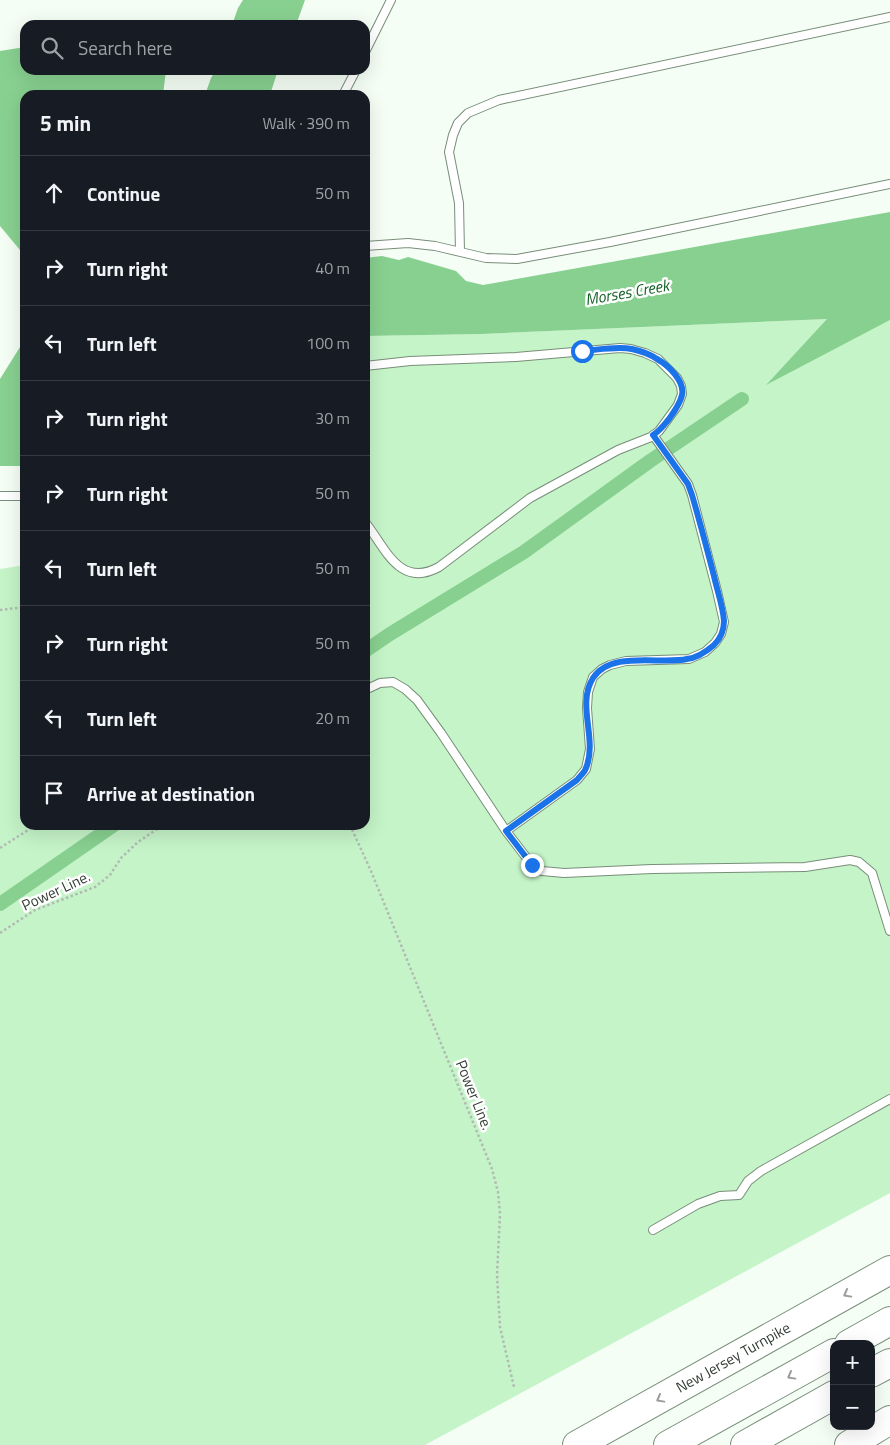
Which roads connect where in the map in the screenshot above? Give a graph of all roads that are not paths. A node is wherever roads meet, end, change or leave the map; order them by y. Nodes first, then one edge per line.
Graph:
1 (391, 0) edge
2 (890, 17) edge
3 (370, 42) edge
4 (353, 75) edge
5 (346, 90) edge
6 (890, 184) edge
7 (370, 246) edge
8 (460, 252) junction
9 (370, 365) edge
10 (653, 435) junction
11 (0, 496) edge
12 (20, 496) edge
13 (370, 529) edge
14 (370, 688) edge
15 (506, 831) junction
16 (890, 931) edge
17 (890, 1100) edge
18 (653, 1230) dead end
19 (890, 1270) edge
20 (890, 1321) edge
21 (857, 1340) edge
22 (830, 1354) edge
23 (890, 1362) edge
24 (875, 1371) edge
25 (830, 1396) edge
26 (890, 1420) edge
27 (890, 1434) edge
28 (577, 1445) edge
29 (668, 1445) edge
30 (745, 1445) edge
31 (849, 1445) edge
32 (857, 1445) edge

1 - 3 lane
2 - 8 lane
4 - 5 lane
6 - 8 lane
7 - 8 lane
9 - 10 lane
10 - 13 lane
10 - 15 lane
11 - 12 lane
14 - 15 lane
15 - 16 lane
17 - 18 lane
19 -> 28 highway, New Jersey Turnpike
20 - 21 highway
22 -> 29 highway
23 - 24 highway
25 - 30 highway
26 - 31 highway
27 - 32 highway

